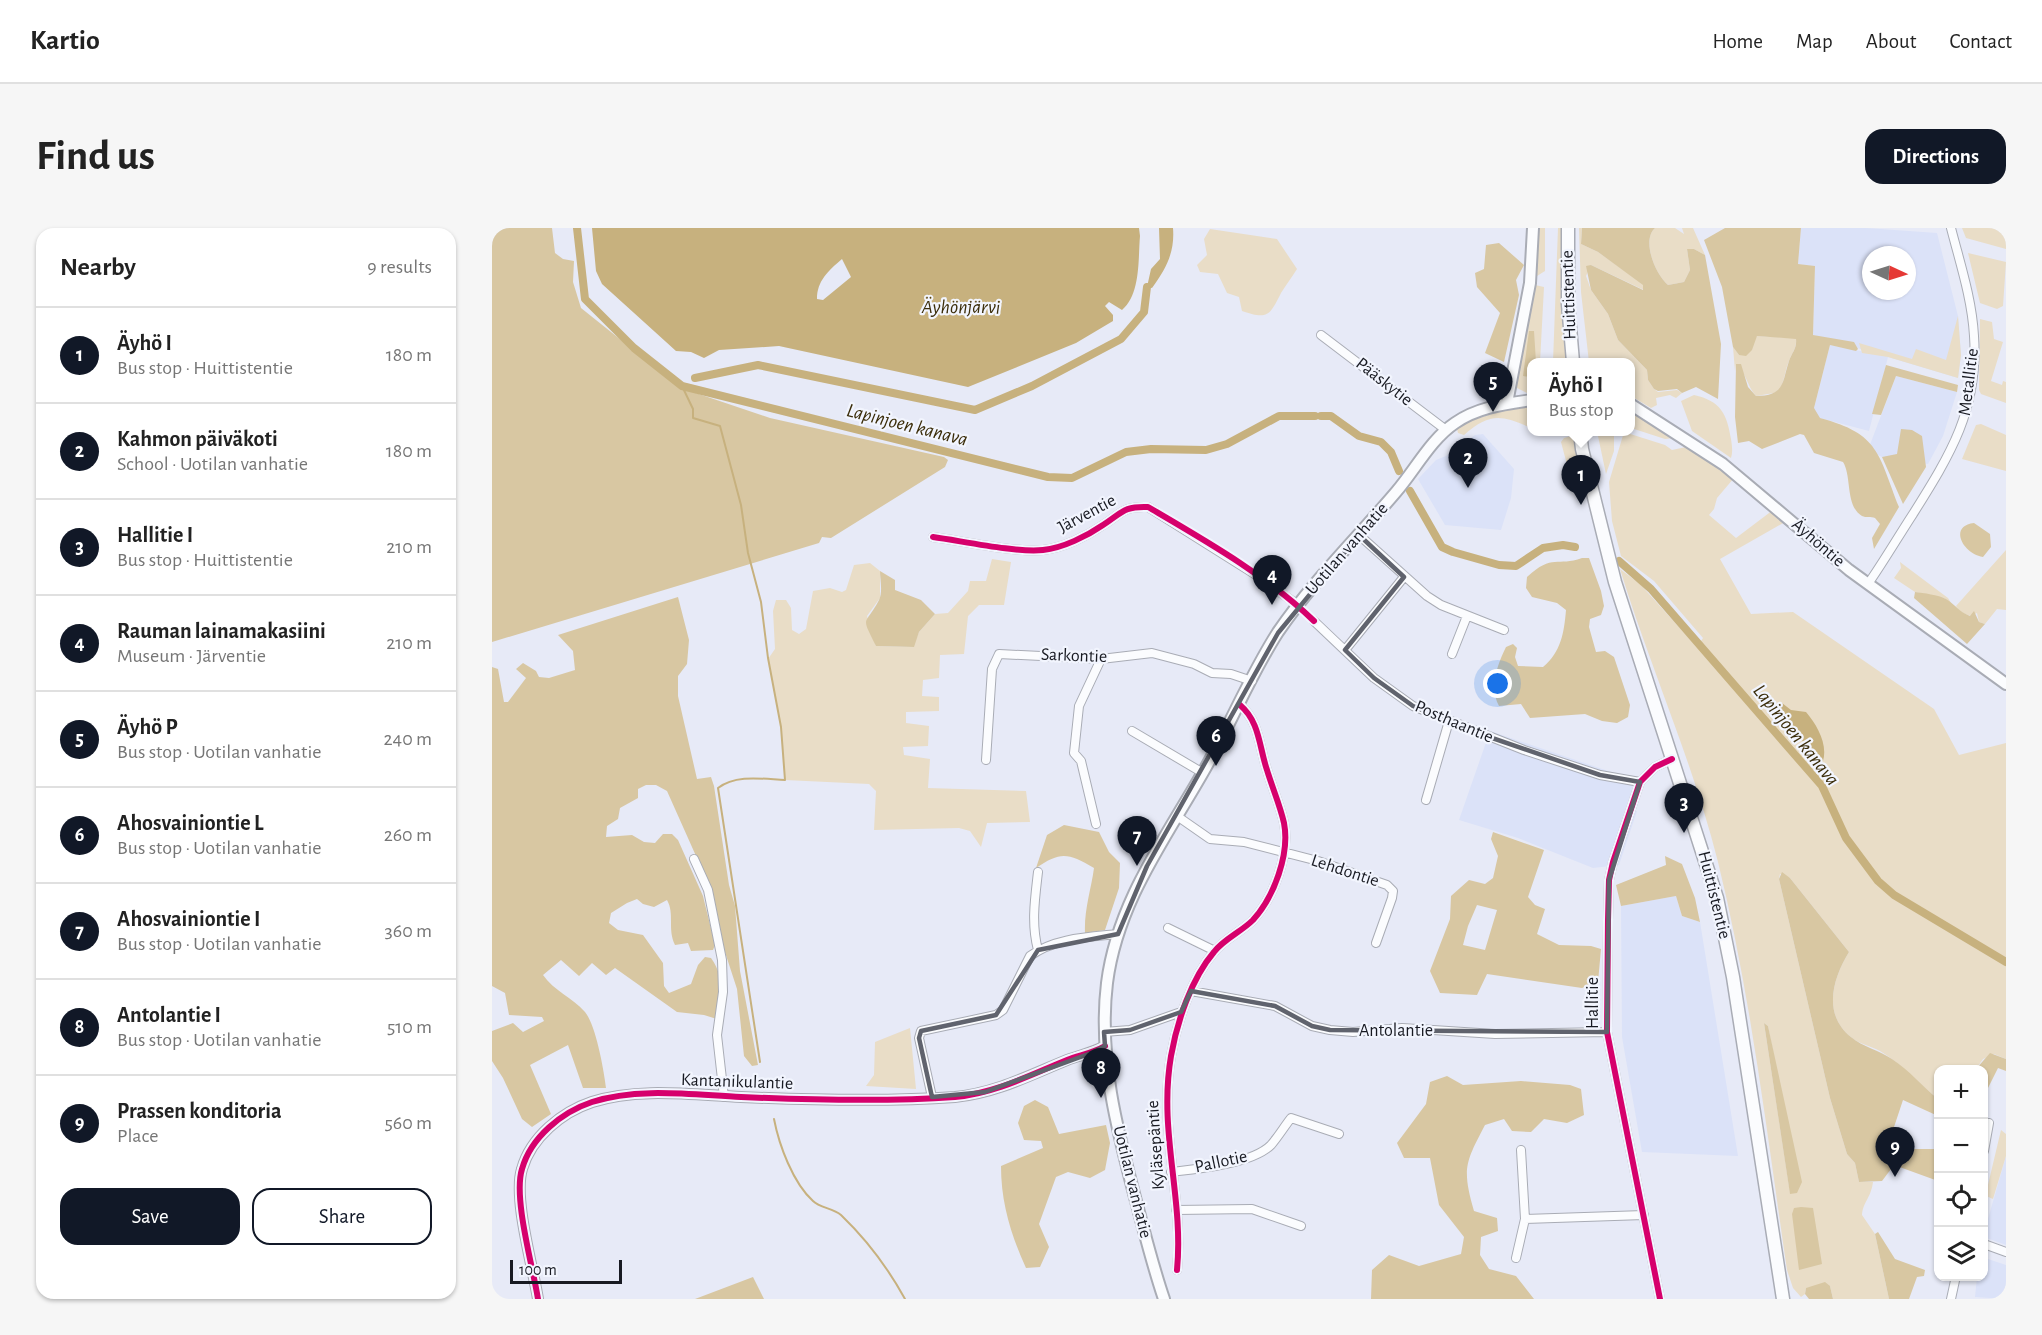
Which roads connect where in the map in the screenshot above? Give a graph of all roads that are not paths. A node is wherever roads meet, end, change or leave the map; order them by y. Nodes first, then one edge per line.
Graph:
1 (1533, 228) edge
2 (1568, 228) edge
3 (1951, 228) edge
4 (1321, 335) dead end
5 (1573, 358) edge
6 (1527, 400) edge
7 (1507, 402) junction
8 (1635, 407) edge
9 (1446, 430) junction
10 (1580, 436) edge
11 (1359, 535) junction
12 (933, 537) dead end
13 (1404, 577) junction
14 (1868, 584) junction
15 (1298, 605) junction
16 (1467, 616) junction
17 (1314, 621) dead end
18 (1504, 630) dead end
19 (1345, 650) junction
20 (1452, 654) dead end
21 (1101, 659) junction
22 (1252, 681) junction
23 (2006, 684) edge
24 (1240, 705) junction
25 (1449, 721) junction
26 (1132, 731) dead end
27 (1672, 759) junction
28 (986, 760) dead end
29 (1203, 773) junction
30 (1640, 782) junction
31 (1426, 800) dead end
32 (1177, 816) junction
33 (1096, 824) dead end
34 (1284, 852) junction
35 (694, 859) dead end
36 (1038, 872) dead end
37 (1168, 928) dead end
38 (1118, 934) junction
39 (1376, 943) dead end
40 (1038, 950) junction
41 (1215, 951) junction
42 (1191, 992) junction
43 (1181, 1012) junction
44 (1104, 1032) junction
45 (1607, 1032) junction
46 (1105, 1046) junction
47 (724, 1096) junction
48 (932, 1097) junction
49 (1989, 1124) dead end
50 (1988, 1128) edge
51 (1339, 1134) dead end
52 (1521, 1150) dead end
53 (1171, 1172) junction
54 (1176, 1210) junction
55 (1644, 1215) junction
56 (1525, 1219) junction
57 (1301, 1226) dead end
58 (1988, 1246) edge
59 (2006, 1252) edge
60 (1516, 1258) dead end
61 (1176, 1270) dead end
62 (1955, 1281) edge
63 (538, 1299) edge
64 (1164, 1299) edge
65 (1660, 1299) edge
66 (1783, 1299) edge
67 (1951, 1299) edge

1 - 7 main road
2 - 5 highway, Huittistentie
3 - 14 street, Metallitie
4 - 9 street, Pääskytie
6 - 7 main road, Uotilan vanhatie
7 - 9 main road, Uotilan vanhatie
8 - 14 main road, Äyhöntie
9 - 11 main road, Uotilan vanhatie
10 - 27 highway, Huittistentie
11 - 13 street
11 - 15 main road, Uotilan vanhatie
12 - 15 street, Järventie
13 - 16 street
13 - 19 street
14 - 23 main road, Äyhöntie
15 - 22 main road, Uotilan vanhatie
16 - 18 street
16 - 20 street
17 - 19 street, Posthaantie
19 - 25 street, Posthaantie
21 - 22 street, Sarkontie
21 - 28 street, Sarkontie
21 - 33 street
22 - 24 main road, Uotilan vanhatie
24 - 29 main road, Uotilan vanhatie
24 - 34 street, Kyläsepäntie
25 - 30 street, Posthaantie
25 - 31 street
26 - 29 street
27 - 30 street
27 - 66 highway, Huittistentie
29 - 32 main road, Uotilan vanhatie
30 - 45 street, Hallitie
32 - 34 street, Lehdontie
32 - 38 main road, Uotilan vanhatie
34 - 39 street, Lehdontie
34 - 41 street, Kyläsepäntie
35 - 47 street
36 - 40 street
37 - 41 street
38 - 40 street
38 - 44 main road, Uotilan vanhatie
40 - 48 street
41 - 42 street, Kyläsepäntie
42 - 43 street, Kyläsepäntie
42 - 45 street, Antolantie
43 - 44 street
43 - 53 street, Kyläsepäntie
44 - 46 main road, Uotilan vanhatie
45 - 55 street, Hallitie
46 - 48 street, Kantanikulantie
46 - 64 main road, Uotilan vanhatie
47 - 48 street, Kantanikulantie
47 - 63 street, Kantanikulantie
49 - 50 street
51 - 53 street, Pallotie
52 - 56 street
53 - 54 street, Kyläsepäntie
54 - 57 street
54 - 61 street, Kyläsepäntie
55 - 56 street
55 - 65 street, Hallitie
56 - 60 street
58 - 59 street
62 - 67 street

